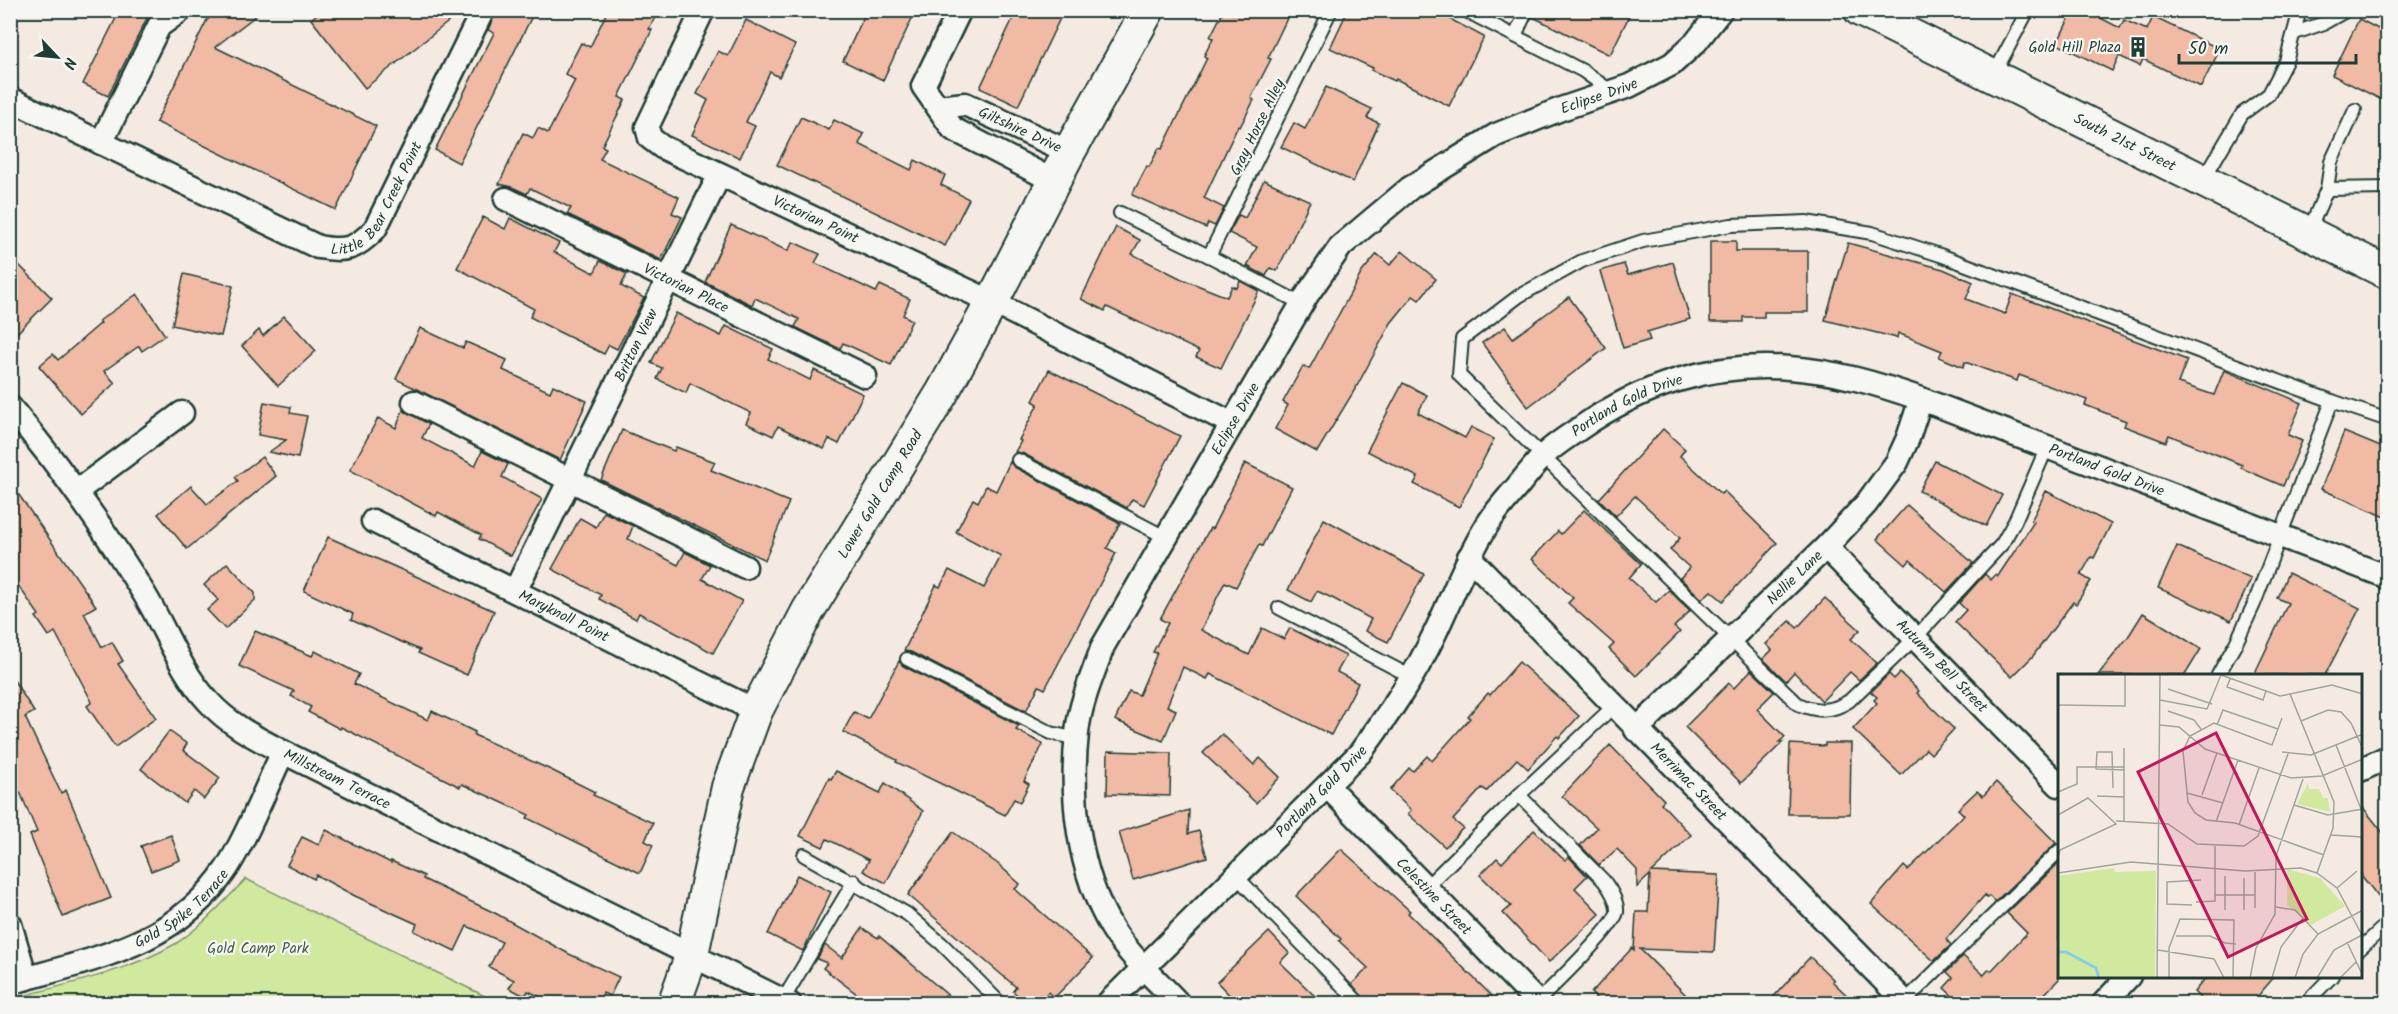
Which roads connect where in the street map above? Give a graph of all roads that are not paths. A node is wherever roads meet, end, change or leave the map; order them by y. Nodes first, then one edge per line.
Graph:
1 (181, 10) edge
2 (483, 10) edge
3 (703, 10) edge
4 (960, 10) edge
5 (1148, 10) edge
6 (1331, 10) edge
7 (1464, 10) edge
8 (1527, 10) edge
9 (1721, 10) edge
10 (1860, 10) edge
11 (2028, 10) edge
12 (2300, 10) edge
13 (2347, 10) edge
14 (2295, 33) junction
15 (1515, 36) junction
16 (1993, 77) junction
17 (1612, 92) junction
18 (10, 99) edge
19 (938, 108) junction
20 (2355, 110) dead end
21 (100, 143) junction
22 (1069, 152) junction
23 (719, 176) junction
24 (1054, 181) junction
25 (2203, 182) junction
26 (2388, 188) edge
27 (2327, 189) junction
28 (506, 199) dead end
29 (1120, 213) dead end
30 (2308, 234) junction
31 (1209, 256) junction
32 (2388, 273) edge
33 (668, 279) junction
34 (992, 302) junction
35 (1302, 304) junction
36 (865, 376) dead end
37 (1921, 399) junction
38 (2331, 401) junction
39 (414, 402) dead end
40 (10, 407) edge
41 (182, 413) dead end
42 (2388, 420) edge
43 (1231, 423) junction
44 (2047, 447) junction
45 (1544, 455) junction
46 (1018, 460) dead end
47 (570, 480) junction
48 (78, 491) junction
49 (373, 521) dead end
50 (2281, 535) junction
51 (1164, 537) junction
52 (1826, 546) junction
53 (1468, 558) junction
54 (745, 567) dead end
55 (2388, 577) edge
56 (515, 591) junction
57 (1279, 608) dead end
58 (1729, 638) junction
59 (1915, 638) junction
60 (907, 659) dead end
61 (2219, 674) edge
62 (1412, 677) junction
63 (1614, 706) junction
64 (756, 711) junction
65 (1636, 730) junction
66 (1077, 739) junction
67 (283, 752) junction
68 (2388, 757) edge
69 (2362, 770) edge
70 (2058, 784) edge
71 (1328, 787) junction
72 (1519, 795) junction
73 (2058, 852) edge
74 (804, 855) dead end
75 (1236, 876) junction
76 (854, 881) junction
77 (1425, 888) junction
78 (2388, 923) edge
79 (10, 924) edge
80 (2362, 948) edge
81 (692, 954) junction
82 (1144, 967) junction
83 (2127, 978) edge
84 (2330, 978) edge
85 (18, 980) edge
86 (787, 1001) edge
87 (1537, 1003) edge
88 (1905, 1003) edge
89 (674, 1004) edge
90 (1001, 1004) edge
91 (1107, 1004) edge
92 (1179, 1004) edge
93 (1360, 1004) edge
94 (2103, 1004) edge
95 (2305, 1004) edge

1 - 21 street
2 - 21 street, Little Bear Creek Point
3 - 23 street, Victorian Point
4 - 19 street, Giltshire Drive
5 - 22 street, Lower Gold Camp Road
6 - 31 lane, Gray Horse Alley
7 - 15 lane
8 - 15 lane
9 - 17 street, Eclipse Drive
10 - 16 street, South 21st Street
11 - 16 lane
12 - 14 lane
13 - 14 lane
14 - 25 lane
15 - 17 lane
16 - 25 street, South 21st Street
17 - 35 street, Eclipse Drive
18 - 21 street, Little Bear Creek Point
19 - 22 street, Giltshire Drive
19 - 24 street, Giltshire Drive
20 - 27 lane
22 - 24 street, Lower Gold Camp Road
23 - 33 street, Britton View
23 - 34 street, Victorian Point
24 - 34 street, Lower Gold Camp Road
25 - 30 street, South 21st Street
26 - 27 lane
27 - 30 lane
28 - 33 street, Victorian Place
29 - 31 lane
30 - 32 street, South 21st Street
31 - 35 lane
33 - 36 street, Victorian Place
33 - 47 street, Britton View
34 - 43 street, Victorian Point
34 - 64 street, Lower Gold Camp Road
35 - 43 street, Eclipse Drive
37 - 44 street, Portland Gold Drive
37 - 45 street, Portland Gold Drive
37 - 52 street, Nellie Lane
38 - 42 lane
38 - 45 lane
38 - 50 lane
39 - 47 street
40 - 48 street, Millstream Terrace
41 - 48 street
43 - 51 street, Eclipse Drive
44 - 50 street, Portland Gold Drive
44 - 59 lane
45 - 53 street, Portland Gold Drive
45 - 58 lane
46 - 51 lane
47 - 54 street
47 - 56 street, Britton View
48 - 67 street, Millstream Terrace
49 - 56 street, Maryknoll Point
50 - 55 street, Portland Gold Drive
50 - 61 lane
51 - 66 street, Eclipse Drive
52 - 58 street, Nellie Lane
52 - 59 street, Autumn Bell Street
53 - 62 street, Portland Gold Drive
53 - 63 street, Merrimac Street
56 - 64 street, Maryknoll Point
57 - 62 lane
58 - 59 lane
58 - 65 street, Nellie Lane
59 - 70 street, Autumn Bell Street
60 - 66 lane
62 - 71 street, Portland Gold Drive
63 - 65 street, Merrimac Street
63 - 72 lane
64 - 81 street, Lower Gold Camp Road
65 - 88 street, Merrimac Street
66 - 82 street, Eclipse Drive
67 - 81 street, Millstream Terrace
67 - 85 street, Gold Spike Terrace
68 - 69 street
71 - 75 street, Portland Gold Drive
71 - 77 street, Celestine Street
72 - 77 lane
72 - 87 lane
73 - 88 lane
74 - 76 lane
75 - 82 street, Portland Gold Drive
75 - 93 lane
76 - 86 lane
76 - 90 lane
77 - 87 street, Celestine Street
78 - 80 lane
79 - 85 street
81 - 86 street, Millstream Terrace
81 - 89 street, Lower Gold Camp Road
82 - 91 street, Portland Gold Drive
82 - 92 street, Eclipse Drive
83 - 94 street
84 - 95 lane

